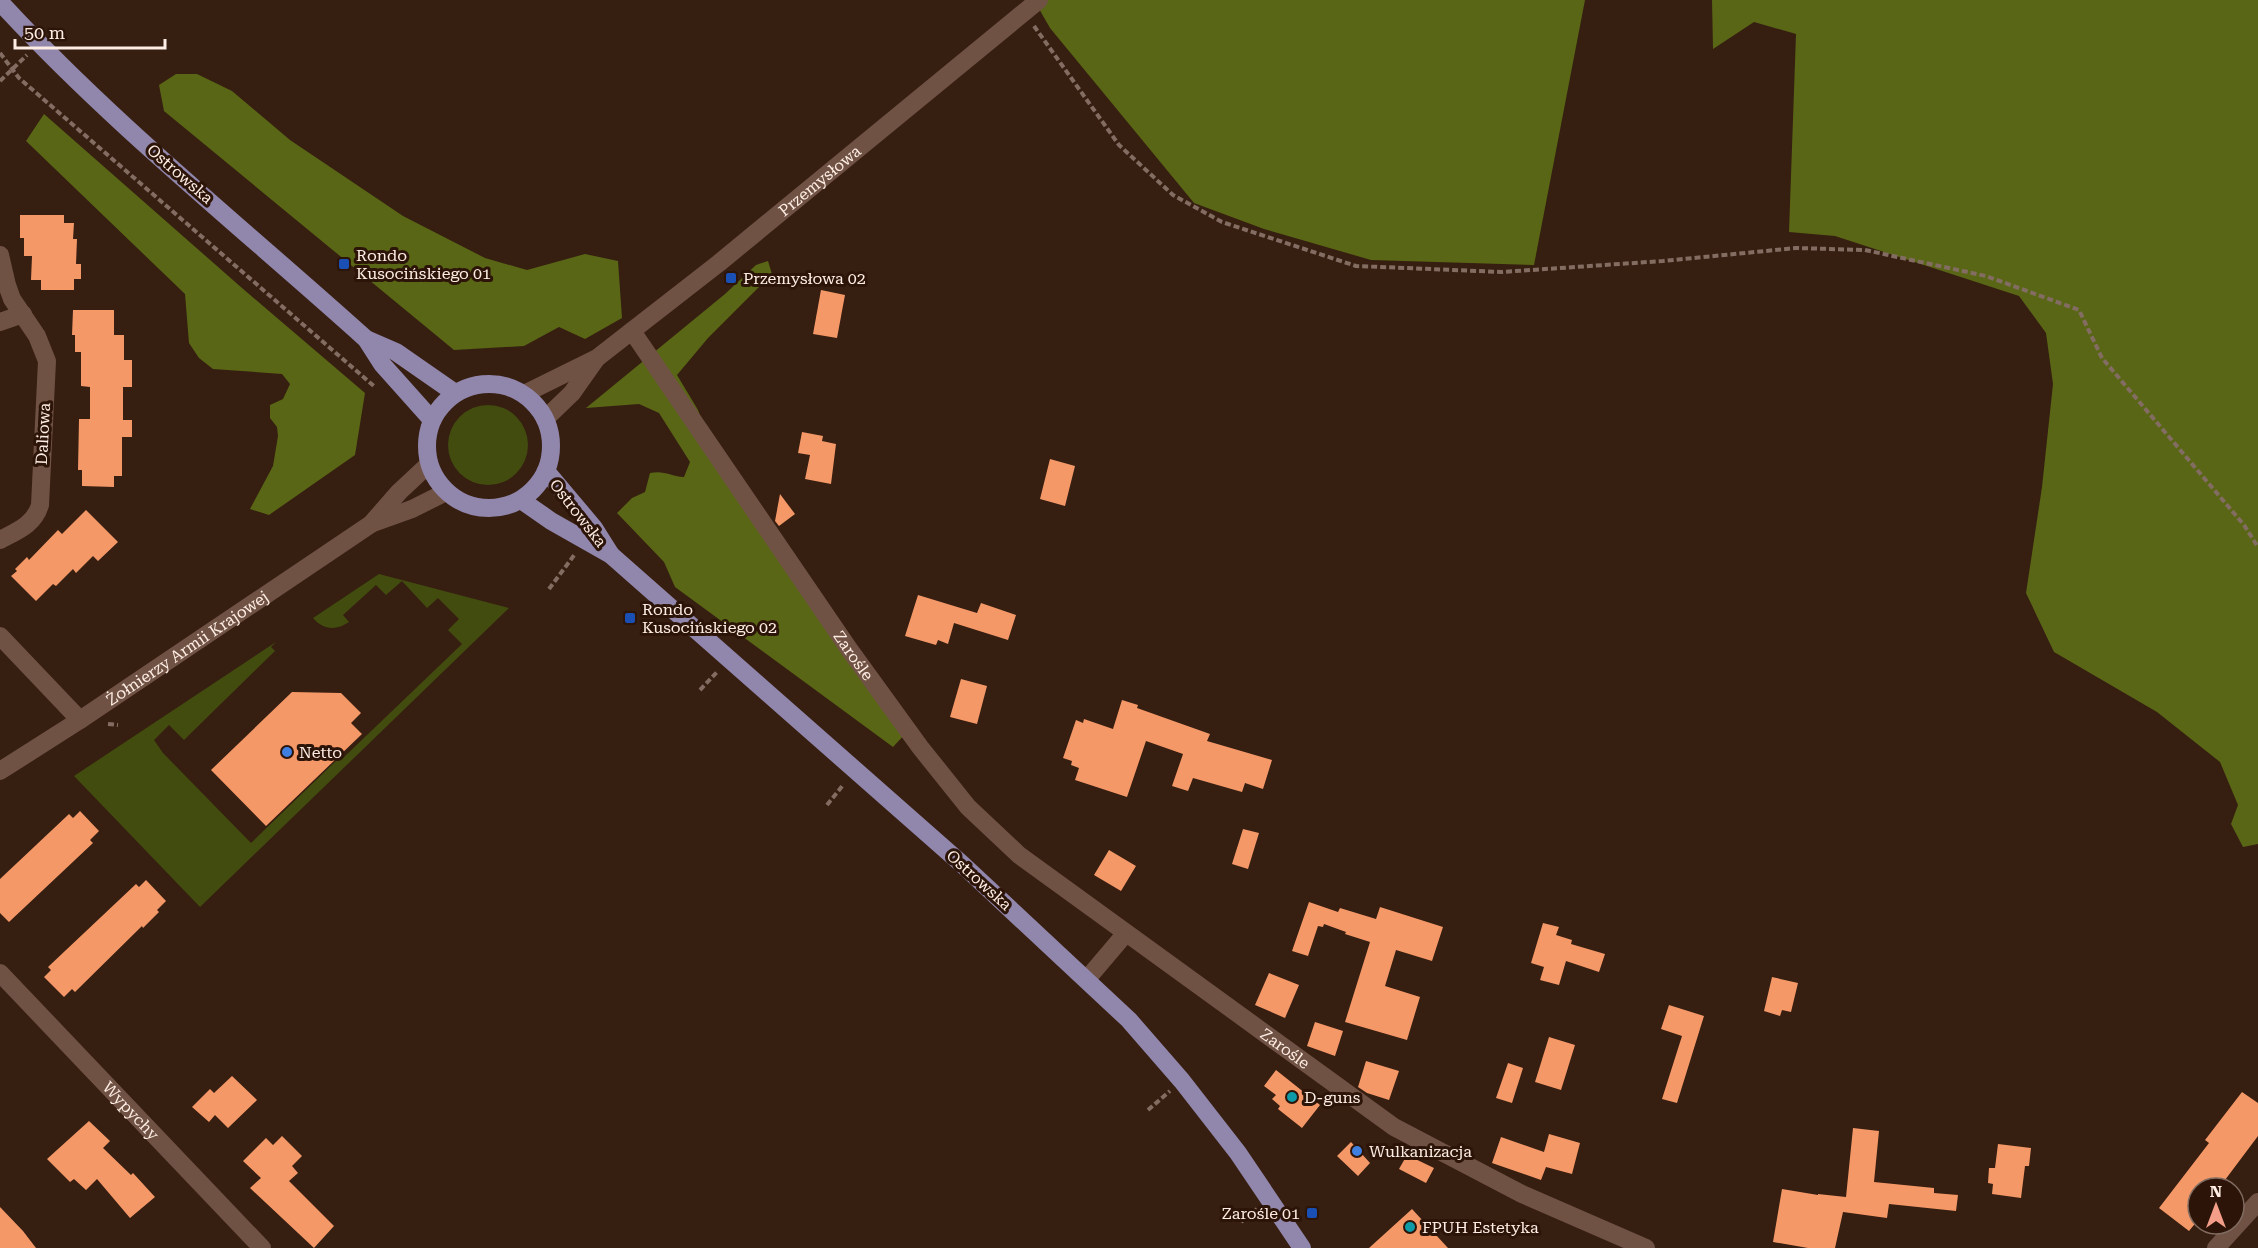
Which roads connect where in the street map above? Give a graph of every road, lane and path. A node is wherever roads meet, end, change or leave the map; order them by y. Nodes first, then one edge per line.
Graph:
1 (1039, 0) edge
2 (0, 2) edge
3 (1024, 12) junction
4 (39, 44) junction
5 (0, 53) edge
6 (12, 69) junction
7 (0, 81) edge
8 (0, 255) edge
9 (23, 314) junction
10 (0, 322) edge
11 (632, 331) junction
12 (366, 339) junction
13 (597, 358) junction
14 (378, 389) dead end
15 (455, 393) junction
16 (524, 394) junction
17 (545, 419) junction
18 (432, 420) junction
19 (429, 464) junction
20 (546, 471) junction
21 (446, 492) junction
22 (521, 500) junction
23 (371, 524) junction
24 (589, 535) junction
25 (0, 540) edge
26 (2258, 547) edge
27 (549, 589) dead end
28 (0, 636) edge
29 (730, 660) junction
30 (699, 690) dead end
31 (80, 720) junction
32 (856, 770) junction
33 (0, 771) edge
34 (827, 805) dead end
35 (1126, 933) junction
36 (0, 973) edge
37 (1087, 980) junction
38 (1182, 1081) junction
39 (1148, 1110) dead end
40 (2258, 1202) edge
41 (262, 1248) edge
42 (1302, 1248) edge
43 (1646, 1248) edge
44 (2216, 1248) edge

1 - 3 street, Przemysłowa
2 - 4 main road, Ostrowska
3 - 11 street, Przemysłowa
3 - 26 path
4 - 6 path
4 - 12 main road, Ostrowska
5 - 6 path
6 - 7 path
6 - 14 path
8 - 9 street, Daliowa
9 - 10 street
9 - 25 street, Daliowa
11 - 13 street, Przemysłowa
11 - 35 street, Zarośle
12 - 15 main road, Ostrowska
12 - 18 main road, Ostrowska
13 - 16 street, Przemysłowa
13 - 17 street, Przemysłowa
15 - 16 main road
15 - 18 main road
16 - 17 main road
17 - 20 main road
18 - 19 main road
19 - 21 main road
19 - 23 street, Żołnierzy Armii Krajowej
20 - 22 main road
20 - 24 main road, Ostrowska
21 - 22 main road
21 - 23 street, Żołnierzy Armii Krajowej
22 - 24 main road, Ostrowska
23 - 31 street, Żołnierzy Armii Krajowej
24 - 27 path
24 - 29 main road, Ostrowska
28 - 31 street
29 - 30 path
29 - 32 main road, Ostrowska
31 - 33 street, Żołnierzy Armii Krajowej
32 - 34 path
32 - 37 main road, Ostrowska
35 - 37 street
35 - 43 street, Zarośle
36 - 41 street, Wypychy
37 - 38 main road, Ostrowska
38 - 39 path
38 - 42 main road, Ostrowska
40 - 44 street

